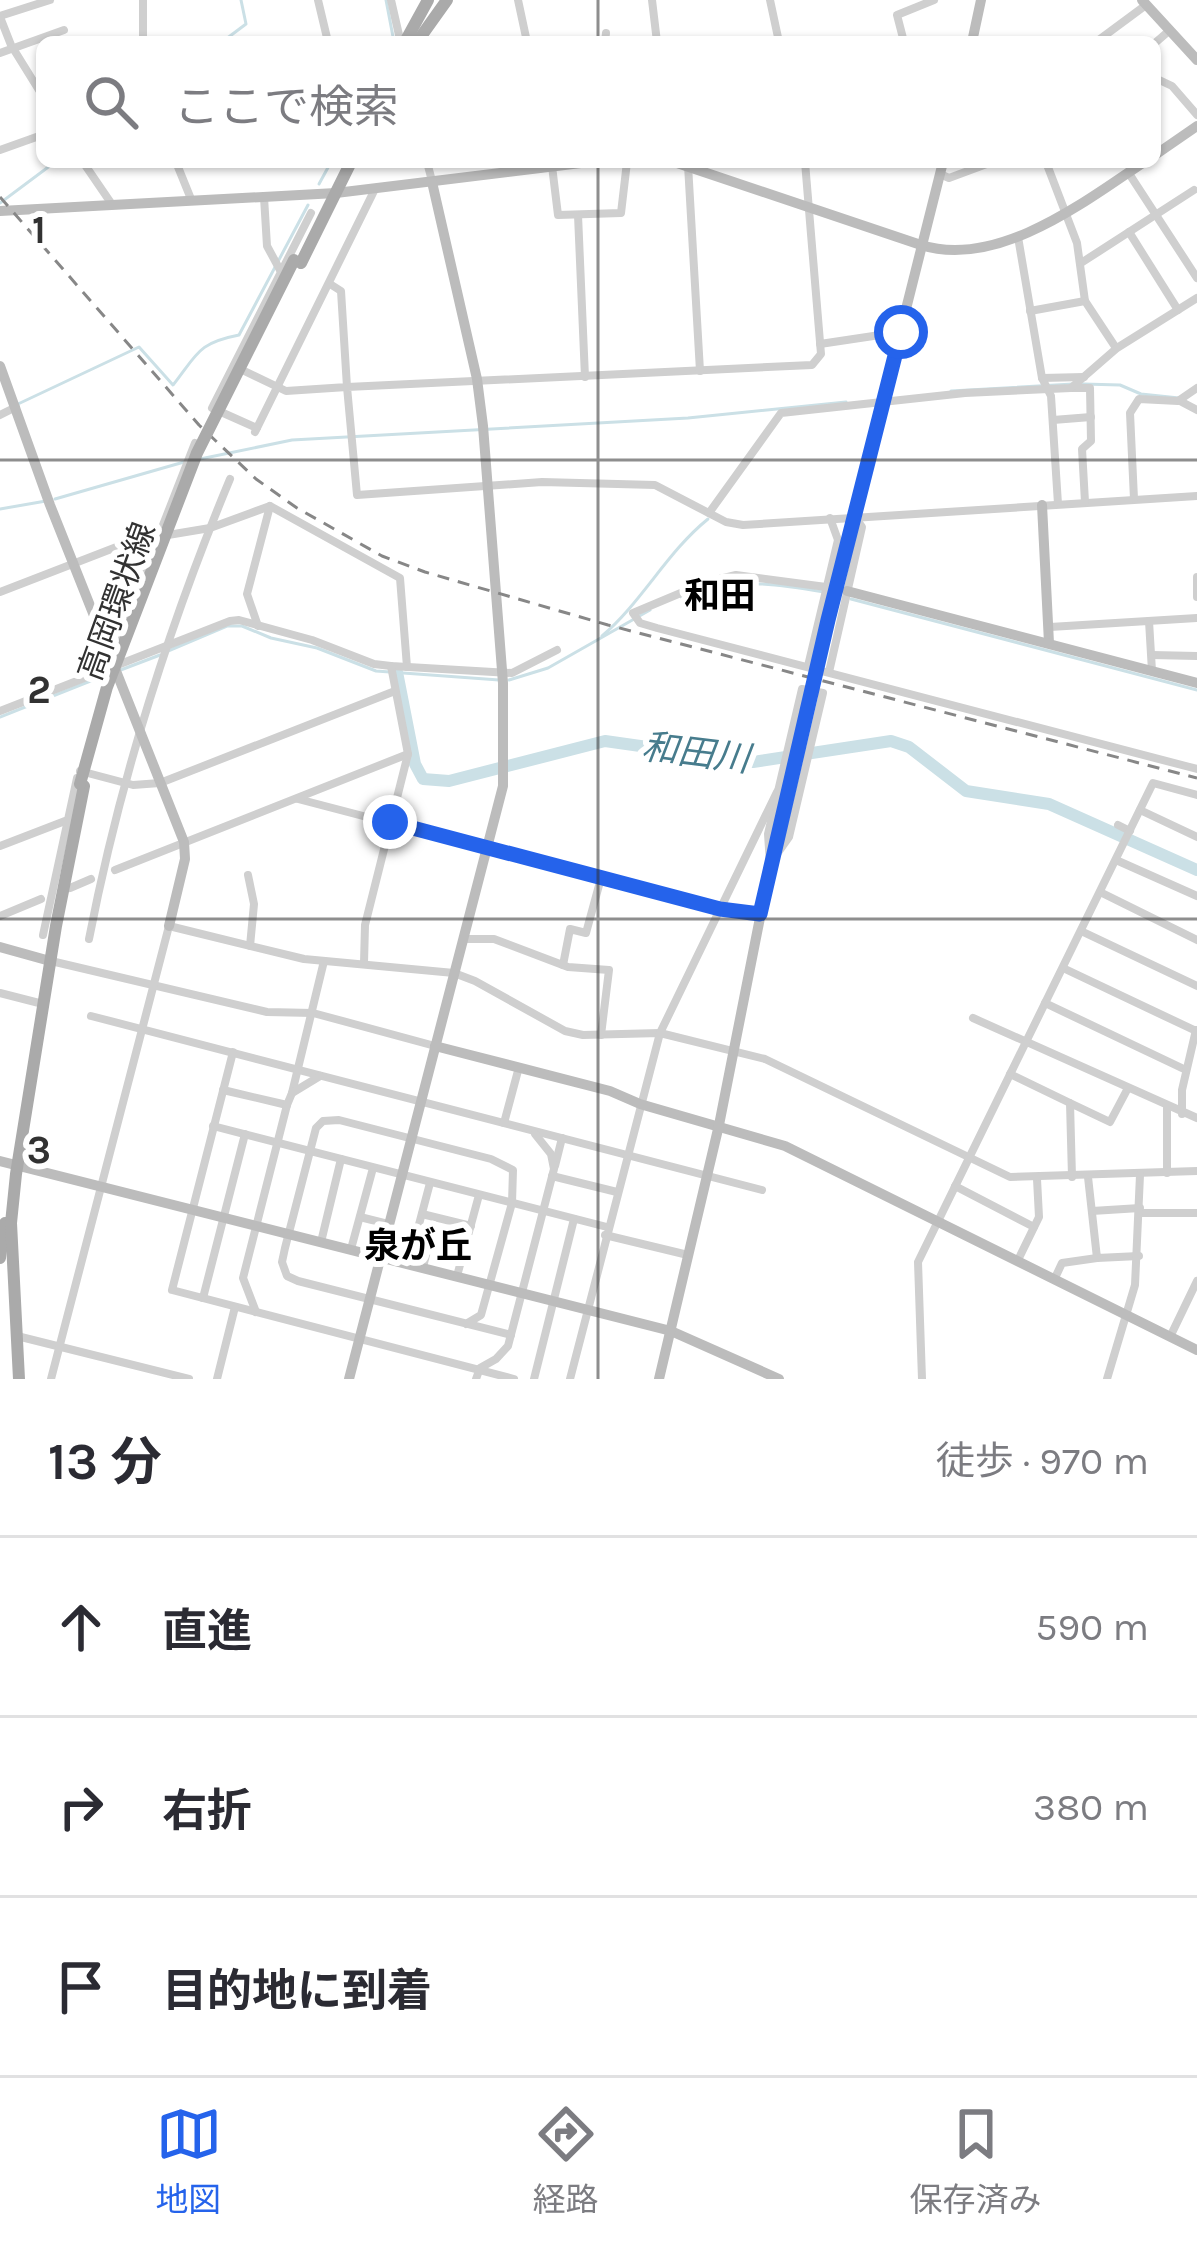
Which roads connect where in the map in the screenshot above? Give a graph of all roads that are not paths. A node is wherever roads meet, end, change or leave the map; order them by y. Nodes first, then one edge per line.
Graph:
1 (50, 0) edge
2 (143, 0) edge
3 (319, 0) edge
4 (391, 0) edge
5 (428, 0) edge
6 (447, 0) edge
7 (518, 0) edge
8 (652, 0) edge
9 (770, 0) edge
10 (934, 0) edge
11 (981, 0) edge
12 (1144, 2) edge
13 (0, 16) edge
14 (64, 30) dead end
15 (1170, 30) junction
16 (47, 36) edge
17 (143, 36) edge
18 (327, 36) edge
19 (401, 36) edge
20 (403, 36) edge
21 (421, 36) edge
22 (526, 36) edge
23 (656, 36) edge
24 (778, 36) edge
25 (902, 36) edge
26 (973, 36) edge
27 (1103, 36) edge
28 (1161, 38) edge
29 (36, 40) edge
30 (14, 48) junction
31 (0, 53) edge
32 (1197, 60) edge
33 (36, 79) edge
34 (1161, 81) edge
35 (1197, 116) edge
36 (1197, 126) edge
37 (36, 137) edge
38 (0, 150) edge
39 (1161, 151) edge
40 (87, 168) edge
41 (178, 168) edge
42 (345, 168) edge
43 (429, 168) edge
44 (527, 168) edge
45 (548, 168) edge
46 (627, 168) edge
47 (688, 168) edge
48 (697, 168) edge
49 (806, 168) edge
50 (941, 168) edge
51 (976, 168) edge
52 (1048, 168) edge
53 (1135, 168) edge
54 (1129, 172) junction
55 (432, 182) junction
56 (376, 189) junction
57 (1194, 190) dead end
58 (332, 193) junction
59 (264, 197) junction
60 (191, 199) junction
61 (110, 203) junction
62 (812, 207) junction
63 (1066, 210) junction
64 (0, 212) edge
65 (311, 213) dead end
66 (1156, 214) junction
67 (578, 215) junction
68 (1129, 232) junction
69 (1018, 237) junction
70 (921, 245) junction
71 (1082, 263) junction
72 (280, 271) junction
73 (1197, 278) edge
74 (330, 284) junction
75 (1197, 298) edge
76 (1085, 301) junction
77 (1030, 310) junction
78 (1178, 310) junction
79 (901, 332) junction
80 (820, 344) junction
81 (1117, 348) junction
82 (232, 365) junction
83 (0, 367) edge
84 (700, 371) junction
85 (585, 377) junction
86 (477, 379) junction
87 (1045, 383) junction
88 (1078, 383) junction
89 (347, 387) junction
90 (275, 388) junction
91 (1197, 388) edge
92 (884, 399) junction
93 (1181, 399) junction
94 (18, 407) junction
95 (1197, 410) edge
96 (0, 416) edge
97 (1090, 417) junction
98 (1053, 419) junction
99 (195, 442) dead end
100 (230, 479) dead end
101 (486, 484) junction
102 (1197, 496) edge
103 (1134, 499) junction
104 (1085, 502) junction
105 (1058, 504) junction
106 (1042, 505) junction
107 (270, 506) junction
108 (709, 513) junction
109 (854, 516) junction
110 (830, 518) junction
111 (210, 528) junction
112 (156, 537) junction
113 (74, 563) junction
114 (1197, 577) edge
115 (825, 591) junction
116 (0, 592) edge
117 (846, 595) junction
118 (1197, 597) edge
119 (1197, 618) edge
120 (1149, 621) junction
121 (818, 622) junction
122 (259, 627) junction
123 (839, 627) junction
124 (1050, 627) junction
125 (1049, 644) junction
126 (166, 646) junction
127 (557, 650) dead end
128 (1152, 655) junction
129 (1197, 656) edge
130 (111, 664) junction
131 (808, 666) junction
132 (407, 668) junction
133 (392, 671) junction
134 (1152, 671) junction
135 (829, 672) junction
136 (503, 678) junction
137 (1197, 683) edge
138 (395, 691) junction
139 (0, 711) edge
140 (139, 730) junction
141 (409, 754) junction
142 (1197, 770) edge
143 (81, 780) junction
144 (160, 783) junction
145 (124, 784) junction
146 (777, 792) junction
147 (1197, 794) edge
148 (298, 799) junction
149 (1140, 810) junction
150 (66, 820) junction
151 (390, 822) junction
152 (1118, 824) dead end
153 (1128, 834) junction
154 (1197, 837) edge
155 (184, 842) junction
156 (0, 846) edge
157 (487, 848) junction
158 (1116, 860) junction
159 (770, 864) junction
160 (115, 870) dead end
161 (248, 874) dead end
162 (601, 878) junction
163 (91, 879) dead end
164 (70, 888) dead end
165 (1100, 892) junction
166 (1197, 896) edge
167 (41, 899) dead end
168 (720, 909) junction
169 (760, 914) junction
170 (0, 916) edge
171 (169, 926) junction
172 (1081, 931) junction
173 (43, 935) dead end
174 (89, 938) dead end
175 (463, 940) junction
176 (1197, 940) edge
177 (250, 946) junction
178 (0, 947) edge
179 (47, 960) junction
180 (324, 961) junction
181 (364, 964) junction
182 (563, 965) junction
183 (1063, 968) junction
184 (454, 974) junction
185 (155, 984) junction
186 (1197, 986) edge
187 (0, 994) edge
188 (40, 1004) junction
189 (1045, 1004) junction
190 (313, 1013) junction
191 (91, 1016) dead end
192 (973, 1018) dead end
193 (1197, 1030) edge
194 (142, 1031) junction
195 (660, 1034) junction
196 (601, 1035) junction
197 (1024, 1042) junction
198 (435, 1046) junction
199 (233, 1052) junction
200 (733, 1053) junction
201 (519, 1066) junction
202 (298, 1070) junction
203 (1186, 1070) junction
204 (1010, 1074) junction
205 (321, 1076) junction
206 (1128, 1088) junction
207 (223, 1090) junction
208 (292, 1093) junction
209 (421, 1101) junction
210 (640, 1103) junction
211 (1070, 1103) junction
212 (287, 1105) junction
213 (1167, 1108) junction
214 (1182, 1114) junction
215 (1197, 1118) edge
216 (504, 1123) junction
217 (719, 1125) junction
218 (213, 1126) junction
219 (530, 1130) junction
220 (245, 1134) junction
221 (562, 1138) junction
222 (410, 1139) junction
223 (278, 1141) junction
224 (310, 1150) junction
225 (627, 1156) junction
226 (969, 1157) junction
227 (341, 1159) junction
228 (10, 1164) edge
229 (373, 1168) junction
230 (1197, 1171) edge
231 (553, 1172) junction
232 (1167, 1172) junction
233 (1140, 1175) junction
234 (401, 1176) junction
235 (707, 1176) junction
236 (1088, 1177) junction
237 (1072, 1178) junction
238 (1037, 1179) junction
239 (430, 1183) junction
240 (102, 1184) junction
241 (955, 1186) junction
242 (762, 1190) dead end
243 (617, 1192) junction
244 (479, 1195) junction
245 (512, 1203) junction
246 (192, 1208) junction
247 (543, 1210) junction
248 (1140, 1210) junction
249 (1092, 1211) junction
250 (422, 1214) junction
251 (1197, 1214) edge
252 (224, 1217) junction
253 (360, 1217) junction
254 (574, 1219) junction
255 (938, 1220) junction
256 (388, 1224) junction
257 (256, 1226) junction
258 (471, 1226) junction
259 (1034, 1227) junction
260 (606, 1231) junction
261 (289, 1234) junction
262 (321, 1242) junction
263 (351, 1249) junction
264 (380, 1255) junction
265 (688, 1255) junction
266 (1139, 1256) junction
267 (0, 1258) edge
268 (1097, 1258) junction
269 (1018, 1260) junction
270 (423, 1268) junction
271 (458, 1276) junction
272 (1054, 1278) junction
273 (1197, 1281) edge
274 (489, 1284) junction
275 (523, 1294) junction
276 (203, 1298) junction
277 (369, 1299) junction
278 (554, 1302) junction
279 (236, 1306) junction
280 (588, 1311) junction
281 (256, 1312) junction
282 (1126, 1314) junction
283 (466, 1324) junction
284 (670, 1331) junction
285 (511, 1335) junction
286 (16, 1336) junction
287 (1170, 1337) junction
288 (360, 1339) junction
289 (60, 1345) junction
290 (1197, 1350) edge
291 (480, 1368) junction
292 (19, 1379) edge
293 (51, 1379) edge
294 (189, 1379) edge
295 (217, 1379) edge
296 (349, 1379) edge
297 (476, 1379) edge
298 (514, 1379) edge
299 (534, 1379) edge
300 (570, 1379) edge
301 (659, 1379) edge
302 (779, 1379) edge
303 (922, 1379) edge
304 (1107, 1379) edge

1 - 13 street
2 - 17 street
3 - 18 street
4 - 19 street
5 - 20 main road
6 - 21 main road
7 - 22 street
8 - 23 street
9 - 24 street
10 - 25 street
11 - 26 street
12 - 15 street
12 - 27 street
13 - 30 street
14 - 16 street
15 - 28 street
15 - 32 street
29 - 30 street
30 - 31 street
30 - 33 street
34 - 35 street
36 - 39 street
37 - 38 street
40 - 61 street
41 - 60 street
42 - 58 main road, 高岡環状線
43 - 55 street
44 - 55 street
45 - 67 street
46 - 67 street
47 - 84 street
48 - 62 street
49 - 62 street
50 - 51 street
50 - 70 street
52 - 63 street
53 - 54 street
54 - 63 street
54 - 66 street
55 - 56 street
55 - 86 street
56 - 58 street
56 - 74 street
57 - 66 street
58 - 59 street
58 - 143 main road, 高岡環状線, bridge
59 - 60 street
59 - 72 street
60 - 61 street
61 - 64 street
62 - 70 street
62 - 80 street
63 - 69 street
63 - 71 street
65 - 72 street
66 - 68 street
66 - 73 street
67 - 85 street
68 - 71 street
68 - 78 street
69 - 70 street
69 - 77 street
70 - 79 street
71 - 76 street
72 - 82 street
74 - 89 street
74 - 90 street
75 - 78 street
76 - 77 street
76 - 81 street
77 - 87 street
78 - 81 street
79 - 80 street
79 - 92 street
80 - 84 street
81 - 88 street
82 - 90 street
82 - 90 street
83 - 94 street
84 - 85 street
85 - 86 street
86 - 89 street
86 - 101 street
87 - 88 street
87 - 88 street
87 - 92 street
87 - 98 street
88 - 97 street
89 - 90 street
89 - 101 street
91 - 93 street
92 - 108 street
92 - 109 street
93 - 95 street
93 - 103 street
94 - 96 street
94 - 113 street
97 - 98 street
97 - 104 street
98 - 105 street
99 - 112 street
100 - 111 street
101 - 108 street
101 - 136 street
102 - 103 street
103 - 104 street
104 - 105 street
105 - 106 street
106 - 109 street
106 - 124 street
107 - 111 street
107 - 122 street
107 - 132 street
108 - 110 street
109 - 110 street
109 - 117 street
109 - 159 street, bridge
110 - 115 street
111 - 112 street
111 - 126 street
112 - 113 street
112 - 130 street
113 - 116 street
113 - 130 street
114 - 118 street
115 - 121 street
115 - 131 street
117 - 123 street
117 - 125 street
119 - 120 street
120 - 124 street
120 - 128 street
121 - 123 street
121 - 131 street
122 - 126 street
122 - 133 street
123 - 135 street
124 - 125 street
125 - 134 street
126 - 130 street
126 - 140 street
127 - 136 street
128 - 129 street
128 - 134 street
130 - 139 street
130 - 140 street
130 - 143 street
131 - 135 street
132 - 133 street
132 - 136 street
133 - 138 street
134 - 137 street
135 - 142 street
136 - 157 street
138 - 141 street
138 - 144 street
140 - 144 street
140 - 145 street
141 - 148 street
141 - 151 street
143 - 145 street
143 - 150 street
143 - 179 main road, 高岡環状線
144 - 145 street
144 - 155 street
145 - 174 street
146 - 159 street
146 - 159 street
146 - 168 street
147 - 149 street
148 - 151 street
148 - 155 street
149 - 153 street
149 - 154 street
150 - 156 street
150 - 173 street
151 - 157 street
151 - 181 street
152 - 153 street
153 - 158 street
155 - 160 street
155 - 171 street
157 - 162 street
157 - 175 street
158 - 165 street
158 - 166 street
159 - 169 street
161 - 177 street
162 - 168 street
162 - 182 street
163 - 164 street
165 - 172 street
165 - 176 street
167 - 170 street
168 - 169 street
168 - 195 street
169 - 200 street
171 - 177 street
171 - 185 street
172 - 183 street
172 - 186 street
175 - 182 street
175 - 184 street
177 - 180 street
178 - 179 street
179 - 185 street
179 - 188 main road, 高岡環状線
180 - 181 street
180 - 190 street
181 - 184 street
182 - 196 street
183 - 189 street
183 - 193 street
184 - 196 street
184 - 198 street
185 - 190 street
185 - 194 street
187 - 188 street
188 - 228 main road, 高岡環状線
189 - 197 street
189 - 203 street
190 - 198 street
190 - 202 street
191 - 194 street
192 - 197 street
193 - 203 street
194 - 199 street
194 - 240 street
195 - 196 street
195 - 200 street
195 - 210 street
197 - 204 street
197 - 206 street
198 - 201 street
198 - 209 street
199 - 202 street
199 - 207 street
200 - 217 street
200 - 226 street
201 - 210 street
201 - 216 street
202 - 205 street
202 - 208 street
203 - 214 street
204 - 211 street
204 - 226 street
205 - 208 street
205 - 209 street
206 - 211 street
206 - 213 street
207 - 212 street
207 - 218 street
208 - 212 street
209 - 216 street
209 - 222 street
210 - 217 street
210 - 225 street
211 - 237 street
212 - 223 street
213 - 214 street
213 - 232 street
214 - 215 street
216 - 219 street
217 - 235 street
217 - 255 street
218 - 220 street
218 - 246 street
219 - 221 street
219 - 231 street
220 - 223 street
220 - 252 street
221 - 225 street
221 - 231 street
222 - 224 street
222 - 234 street
222 - 245 street
223 - 224 street
223 - 257 street
224 - 227 street
224 - 261 street
225 - 235 street
225 - 243 street
226 - 238 street
226 - 241 street
227 - 229 street
227 - 262 street
228 - 240 street
228 - 267 main road, 高岡環状線
228 - 286 main road, 高岡環状線
229 - 234 street
229 - 253 street
230 - 232 street
231 - 243 street
231 - 247 street
232 - 233 street
233 - 236 street
233 - 248 street
234 - 239 street
234 - 256 street
235 - 242 street
235 - 265 street
236 - 237 street
236 - 249 street
237 - 238 street
238 - 259 street
239 - 244 street
239 - 250 street
240 - 246 street
240 - 289 street
241 - 255 street
241 - 259 street
243 - 260 street
244 - 245 street
244 - 258 street
245 - 247 street
245 - 274 street
246 - 252 street
246 - 276 street
247 - 254 street
247 - 275 street
248 - 249 street
248 - 251 street
248 - 266 street
249 - 268 street
250 - 258 street
250 - 270 street
252 - 257 street
252 - 276 street
253 - 256 street
253 - 263 street
254 - 260 street
254 - 278 street
255 - 269 street
255 - 303 street
256 - 264 street
257 - 261 street
257 - 281 street
258 - 271 street
259 - 269 street
260 - 265 street
260 - 280 street
261 - 262 street
261 - 277 street
262 - 263 street
263 - 264 street
264 - 270 street
264 - 277 street
265 - 284 street
266 - 268 street
266 - 282 street
268 - 272 street
269 - 272 street
270 - 271 street
271 - 274 street
272 - 282 street
273 - 287 street
274 - 275 street
274 - 283 street
275 - 278 street
275 - 285 street
276 - 279 street
277 - 283 street
277 - 288 street
278 - 280 street
278 - 299 street
279 - 281 street
279 - 295 street
280 - 284 street
280 - 300 street
281 - 288 street
282 - 287 street
282 - 304 street
283 - 285 street
284 - 301 street
284 - 302 street
285 - 291 street
286 - 289 street
286 - 292 main road, 高岡環状線
287 - 290 street
288 - 291 street
288 - 296 street
289 - 293 street
289 - 294 street
291 - 297 street
291 - 298 street

